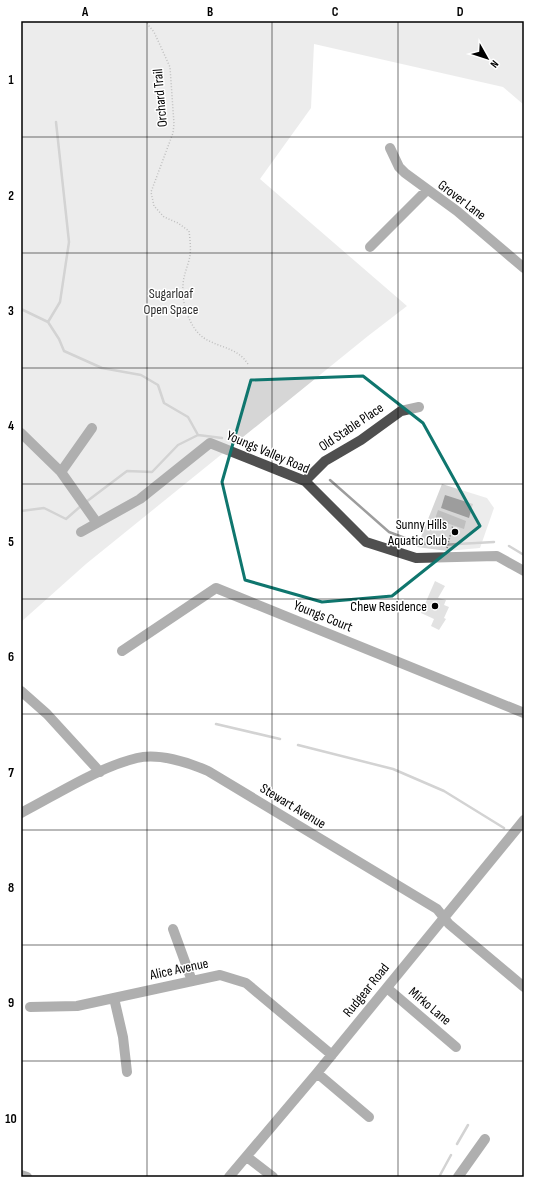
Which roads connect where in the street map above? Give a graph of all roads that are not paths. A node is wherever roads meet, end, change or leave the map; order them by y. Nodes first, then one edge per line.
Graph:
1 (390, 148) dead end
2 (427, 190) junction
3 (370, 247) dead end
4 (524, 268) edge
5 (419, 407) dead end
6 (92, 428) dead end
7 (21, 433) edge
8 (61, 472) junction
9 (305, 481) junction
10 (97, 523) junction
11 (81, 532) dead end
12 (524, 571) edge
13 (122, 651) dead end
14 (21, 691) edge
15 (524, 713) edge
16 (100, 772) junction
17 (21, 813) edge
18 (524, 820) edge
19 (444, 917) junction
20 (172, 929) dead end
21 (192, 981) junction
22 (524, 987) edge
23 (387, 988) junction
24 (114, 998) junction
25 (30, 1007) dead end
26 (456, 1047) dead end
27 (332, 1055) junction
28 (127, 1072) dead end
29 (317, 1074) junction
30 (369, 1117) dead end
31 (485, 1140) dead end
32 (248, 1156) junction
33 (21, 1175) edge
34 (27, 1177) edge
35 (229, 1177) edge
36 (272, 1177) edge
37 (458, 1177) edge

1 - 2 street
2 - 3 street, Grover Lane
2 - 4 street, Grover Lane
5 - 9 street, Old Stable Place
6 - 8 street
7 - 8 street
8 - 10 street
9 - 10 street, Youngs Valley Road
9 - 12 street, Youngs Valley Road
10 - 11 street
13 - 15 street, Youngs Court
14 - 16 street
16 - 17 street, Stewart Avenue
16 - 19 street, Stewart Avenue
18 - 19 street, Rudgear Road
19 - 22 street, Stewart Avenue
19 - 23 street, Rudgear Road
20 - 21 street
21 - 24 street, Alice Avenue
21 - 27 street, Alice Avenue
23 - 26 street, Mirko Lane
23 - 27 street, Rudgear Road
24 - 25 street, Alice Avenue
24 - 28 street
27 - 29 street, Rudgear Road
29 - 30 street
29 - 32 street, Rudgear Road
31 - 37 street
32 - 35 street, Rudgear Road
32 - 36 street
33 - 34 street

